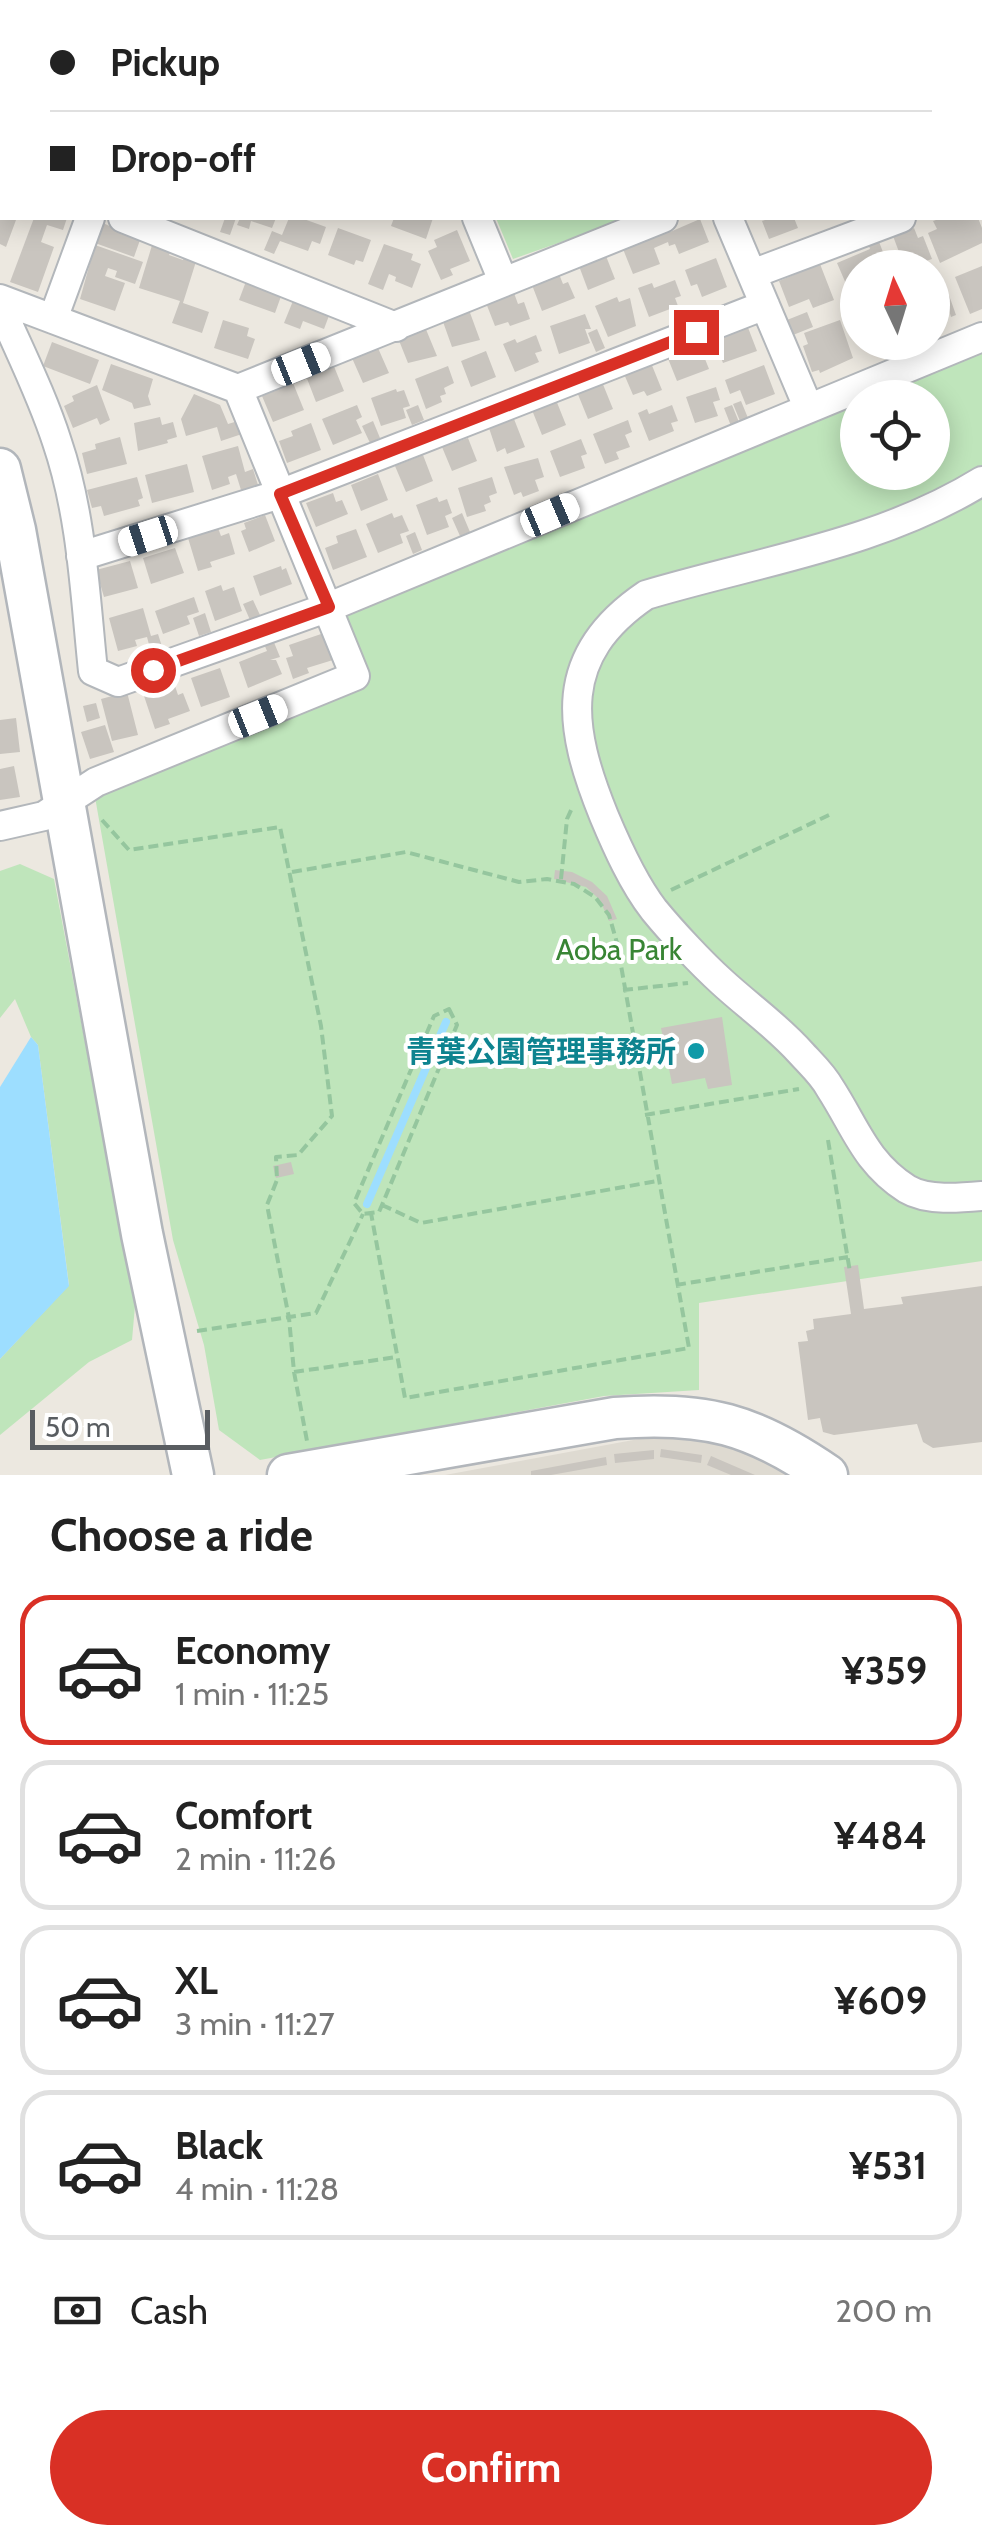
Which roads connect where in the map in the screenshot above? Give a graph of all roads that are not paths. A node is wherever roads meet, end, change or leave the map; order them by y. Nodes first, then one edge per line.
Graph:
1 (89, 220) edge
2 (128, 220) edge
3 (478, 220) edge
4 (658, 220) edge
5 (729, 220) edge
6 (872, 223) edge
7 (752, 274) junction
8 (504, 280) junction
9 (0, 303) edge
10 (765, 305) junction
11 (53, 319) junction
12 (396, 327) junction
13 (982, 338) edge
14 (238, 389) junction
15 (808, 407) junction
16 (0, 469) edge
17 (982, 482) edge
18 (280, 494) junction
19 (82, 556) junction
20 (329, 607) junction
21 (77, 806) junction
22 (0, 826) edge
23 (982, 1196) edge
24 (299, 1465) edge
25 (193, 1475) edge
26 (827, 1475) edge

1 - 11 street
2 - 12 street
3 - 8 street
4 - 8 street
5 - 7 street
6 - 7 street
7 - 10 street
8 - 12 street
9 - 11 street
9 - 19 street
10 - 15 street
10 - 18 street
11 - 14 street
12 - 14 street
13 - 15 street
14 - 18 street
15 - 20 street
16 - 21 street
17 - 23 street
18 - 19 street
18 - 20 street
19 - 20 street
20 - 21 street
21 - 22 street
21 - 25 street
24 - 26 street

